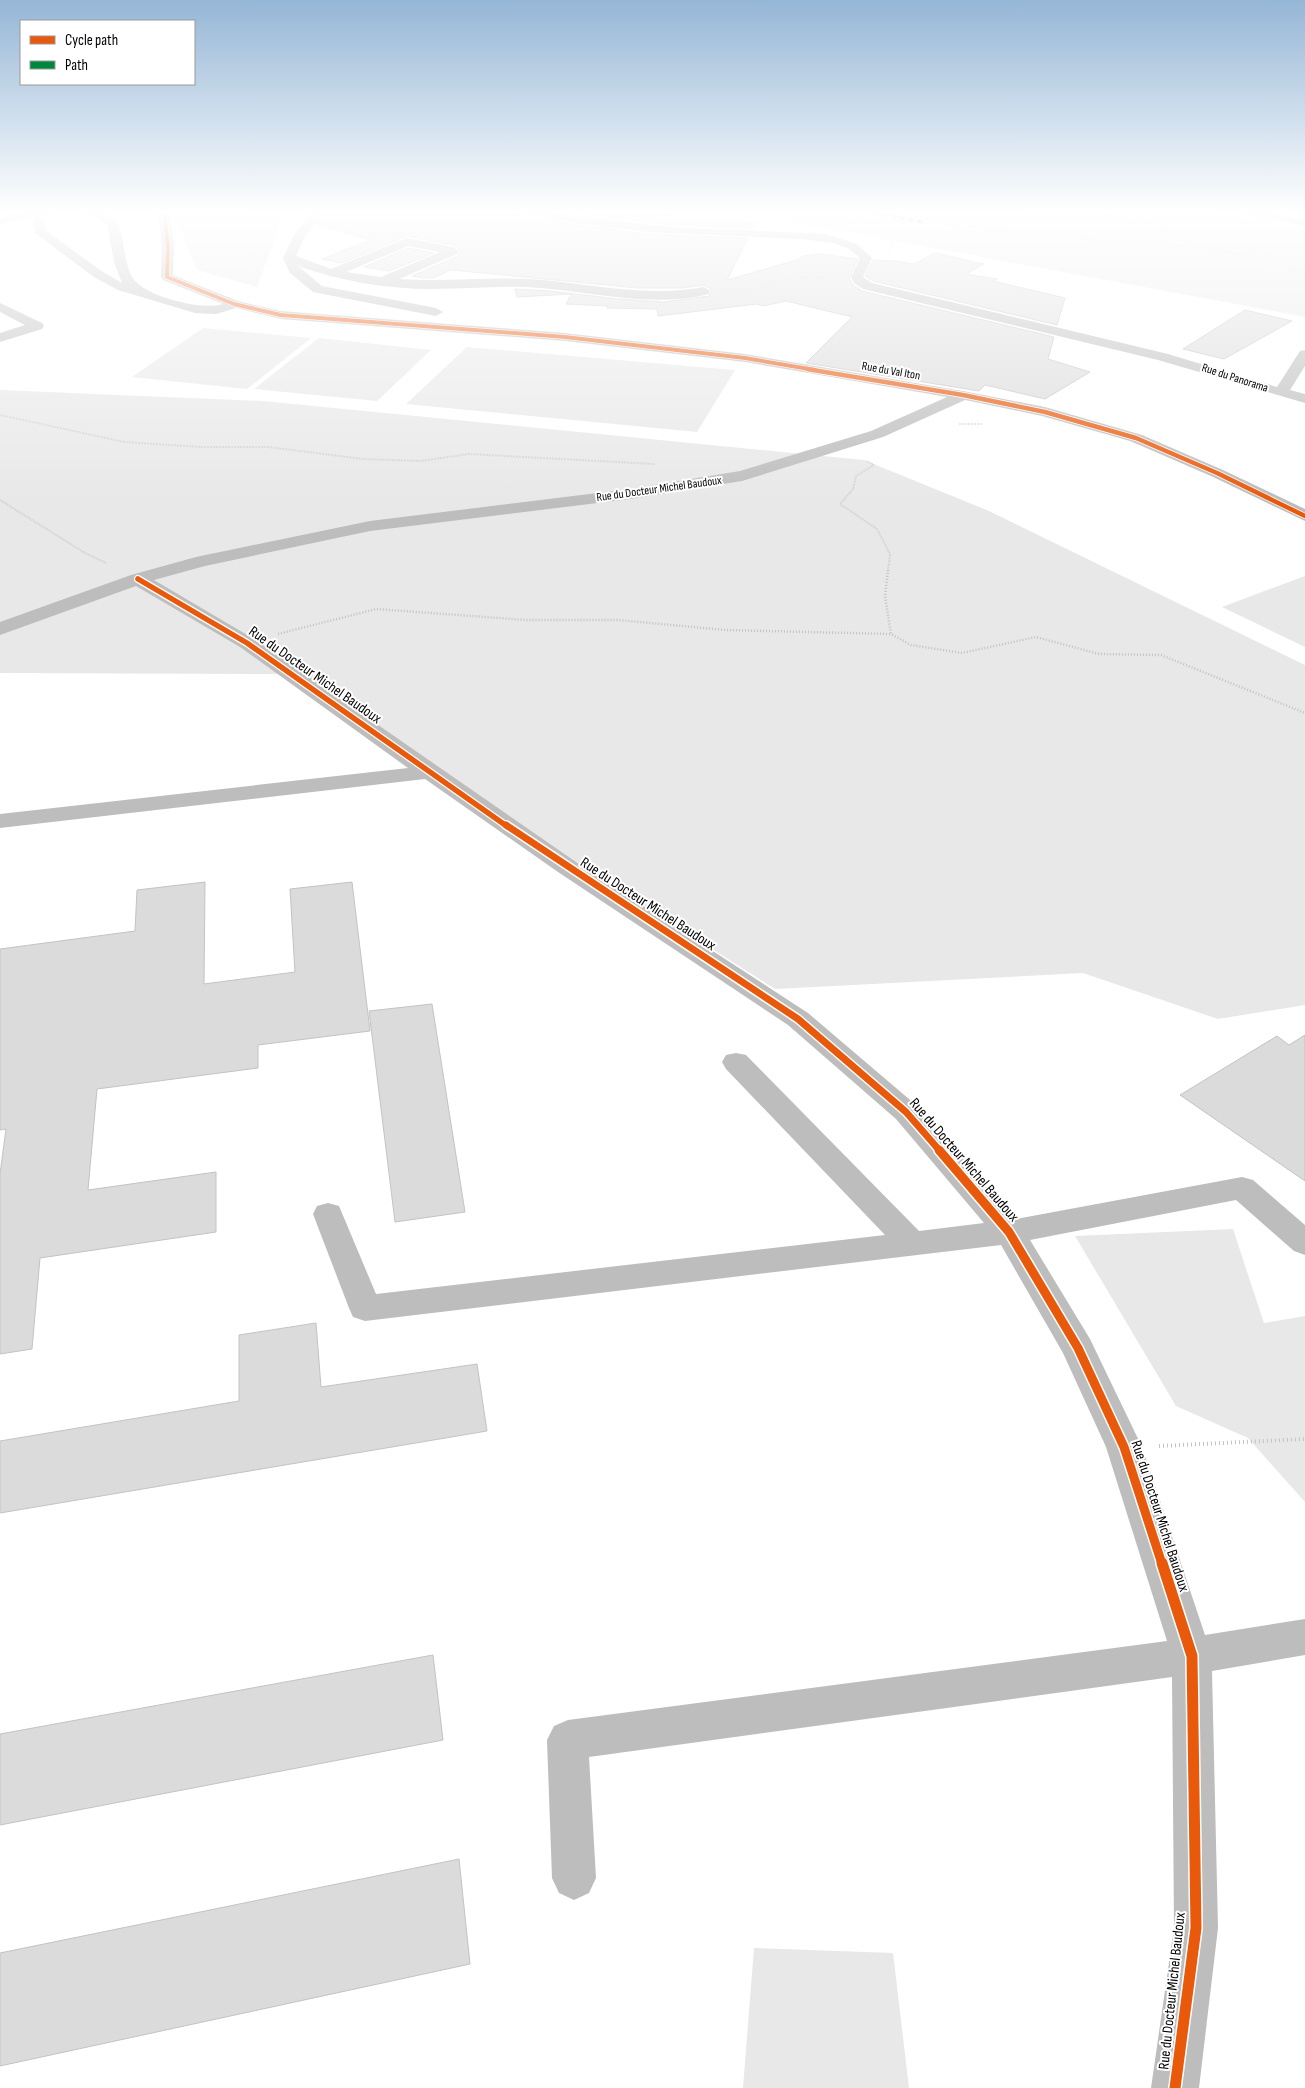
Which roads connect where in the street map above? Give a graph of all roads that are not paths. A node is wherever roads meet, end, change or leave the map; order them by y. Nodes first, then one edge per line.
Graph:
1 (3, 308) edge
2 (186, 308) edge
3 (220, 308) edge
4 (253, 308) edge
5 (418, 308) edge
6 (961, 308) edge
7 (565, 337) junction
8 (0, 338) edge
9 (1305, 354) edge
10 (1281, 393) junction
11 (963, 395) junction
12 (1305, 399) edge
13 (1305, 516) edge
14 (138, 579) junction
15 (0, 629) edge
16 (429, 772) junction
17 (0, 821) edge
18 (736, 1062) dead end
19 (328, 1214) dead end
20 (1009, 1232) junction
21 (1305, 1243) edge
22 (913, 1244) junction
23 (1305, 1637) edge
24 (1192, 1656) junction
25 (574, 1878) dead end
26 (1175, 2088) edge

1 - 8 street
2 - 3 street
4 - 7 street, Rue du Val Iton
5 - 7 street
6 - 10 street, Rue du Panorama
7 - 11 street, Rue du Val Iton
9 - 10 street
10 - 12 street, Rue du Panorama
11 - 13 street, Rue du Val Iton
11 - 14 street, Rue du Docteur Michel Baudoux
14 - 15 street, Rue du Docteur Michel Baudoux
14 - 16 street, Rue du Docteur Michel Baudoux
16 - 17 street
16 - 20 street, Rue du Docteur Michel Baudoux
18 - 22 street
19 - 22 street
20 - 21 street, Rue du Docteur Michel Baudoux
20 - 22 street
20 - 24 street, Rue du Docteur Michel Baudoux
23 - 24 street
24 - 25 street
24 - 26 street, Rue du Docteur Michel Baudoux

